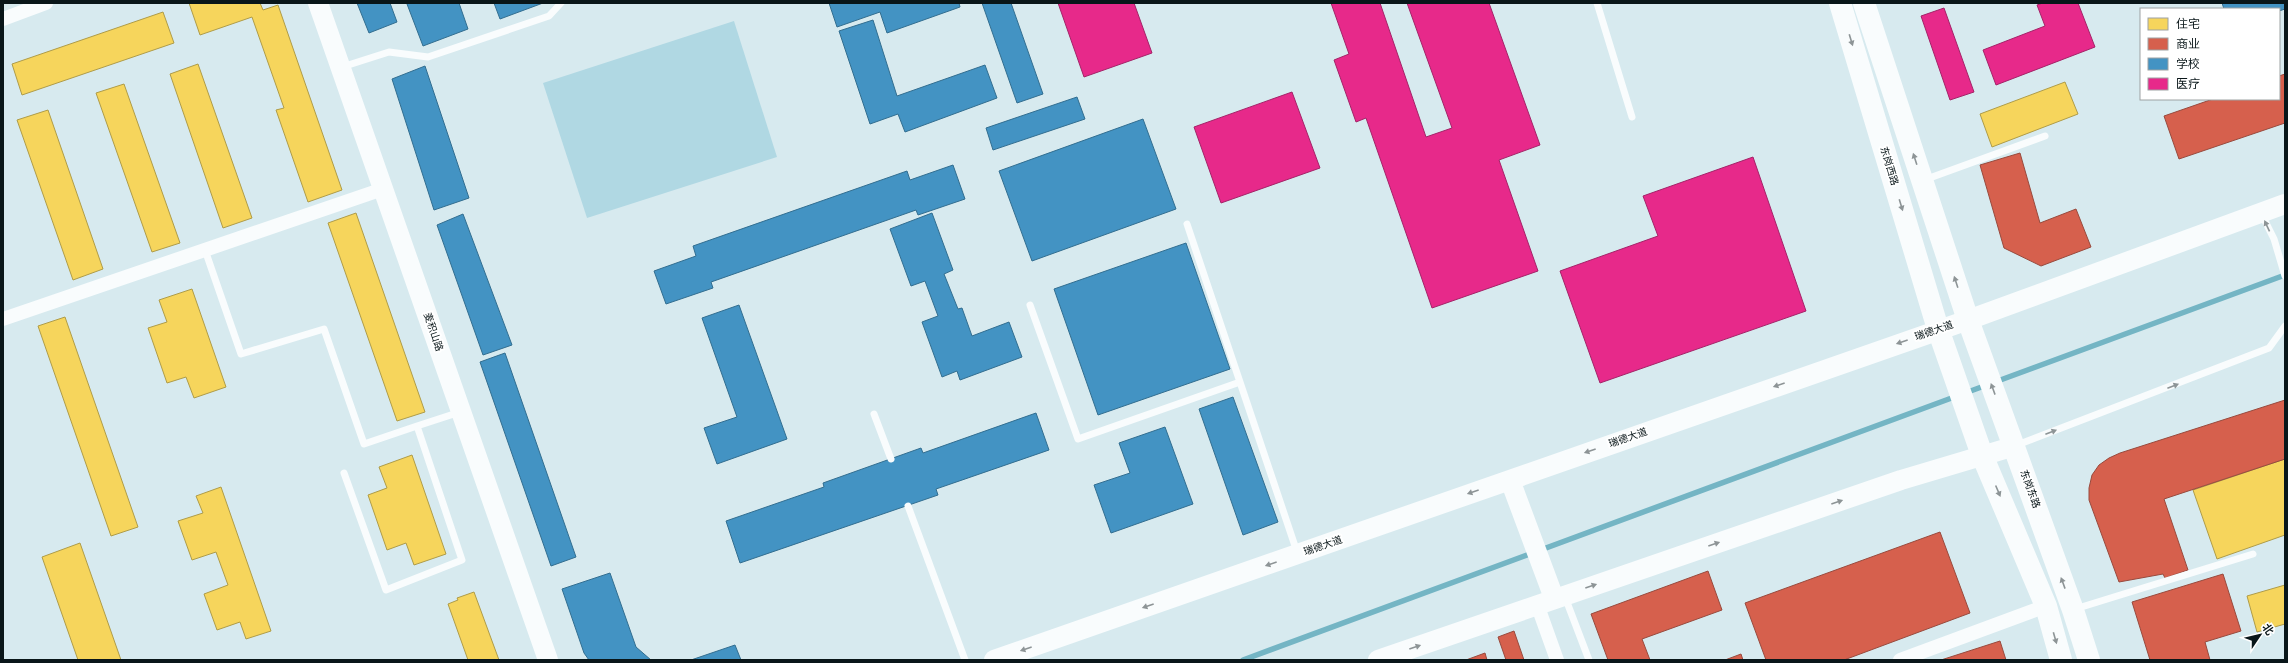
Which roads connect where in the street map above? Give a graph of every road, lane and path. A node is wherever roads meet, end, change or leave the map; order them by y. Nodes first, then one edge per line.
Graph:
1 (46, 3) edge
2 (318, 3) edge
3 (561, 3) edge
4 (1597, 3) edge
5 (1840, 3) edge
6 (1864, 3) edge
7 (3, 19) edge
8 (341, 68) junction
9 (1632, 117) dead end
10 (2045, 136) dead end
11 (1922, 181) junction
12 (383, 189) junction
13 (2285, 204) edge
14 (2261, 212) junction
15 (1187, 224) dead end
16 (205, 250) junction
17 (2285, 276) edge
18 (1030, 305) dead end
19 (3, 319) edge
20 (1968, 320) junction
21 (2285, 326) edge
22 (1938, 329) junction
23 (1240, 382) junction
24 (461, 411) junction
25 (874, 414) dead end
26 (417, 426) junction
27 (2015, 446) junction
28 (1982, 455) junction
29 (891, 459) dead end
30 (344, 473) dead end
31 (1510, 480) junction
32 (908, 506) dead end
33 (1298, 554) junction
34 (2252, 554) dead end
35 (1552, 599) junction
36 (2046, 606) junction
37 (2073, 610) junction
38 (548, 660) edge
39 (965, 660) edge
40 (994, 660) edge
41 (1378, 660) edge
42 (1557, 660) edge
43 (1589, 660) edge
44 (1900, 660) edge
45 (2061, 660) edge
46 (2089, 660) edge

1 - 7 street
2 - 8 street, 麦积山路
3 - 8 lane
4 - 9 lane
5 -> 22 main road, 东岗西路
11 -> 6 main road
8 - 12 street, 麦积山路
10 - 11 lane
20 -> 11 main road
12 - 16 street
12 - 24 street, 麦积山路
13 - 14 street, 瑞德大道
17 -> 14 lane
14 - 20 street, 瑞德大道
15 - 23 lane
16 - 19 street
16 - 26 lane
18 - 23 lane
20 - 22 street, 瑞德大道
27 -> 20 main road, 东岗东路
27 -> 21 lane
22 - 28 main road
22 -> 31 street, 瑞德大道
23 - 33 lane
24 - 26 lane
24 - 38 street, 麦积山路
25 - 29 lane
26 - 30 lane
27 - 28 street
37 -> 27 main road, 东岗东路
35 -> 28 street
28 -> 36 main road
31 -> 33 street, 瑞德大道
31 - 35 street
32 - 39 lane
33 -> 40 street, 瑞德大道
34 - 37 lane
41 -> 35 street
35 - 42 street
35 - 43 lane
36 - 44 street
36 -> 45 main road
37 - 46 main road, 东岗东路

